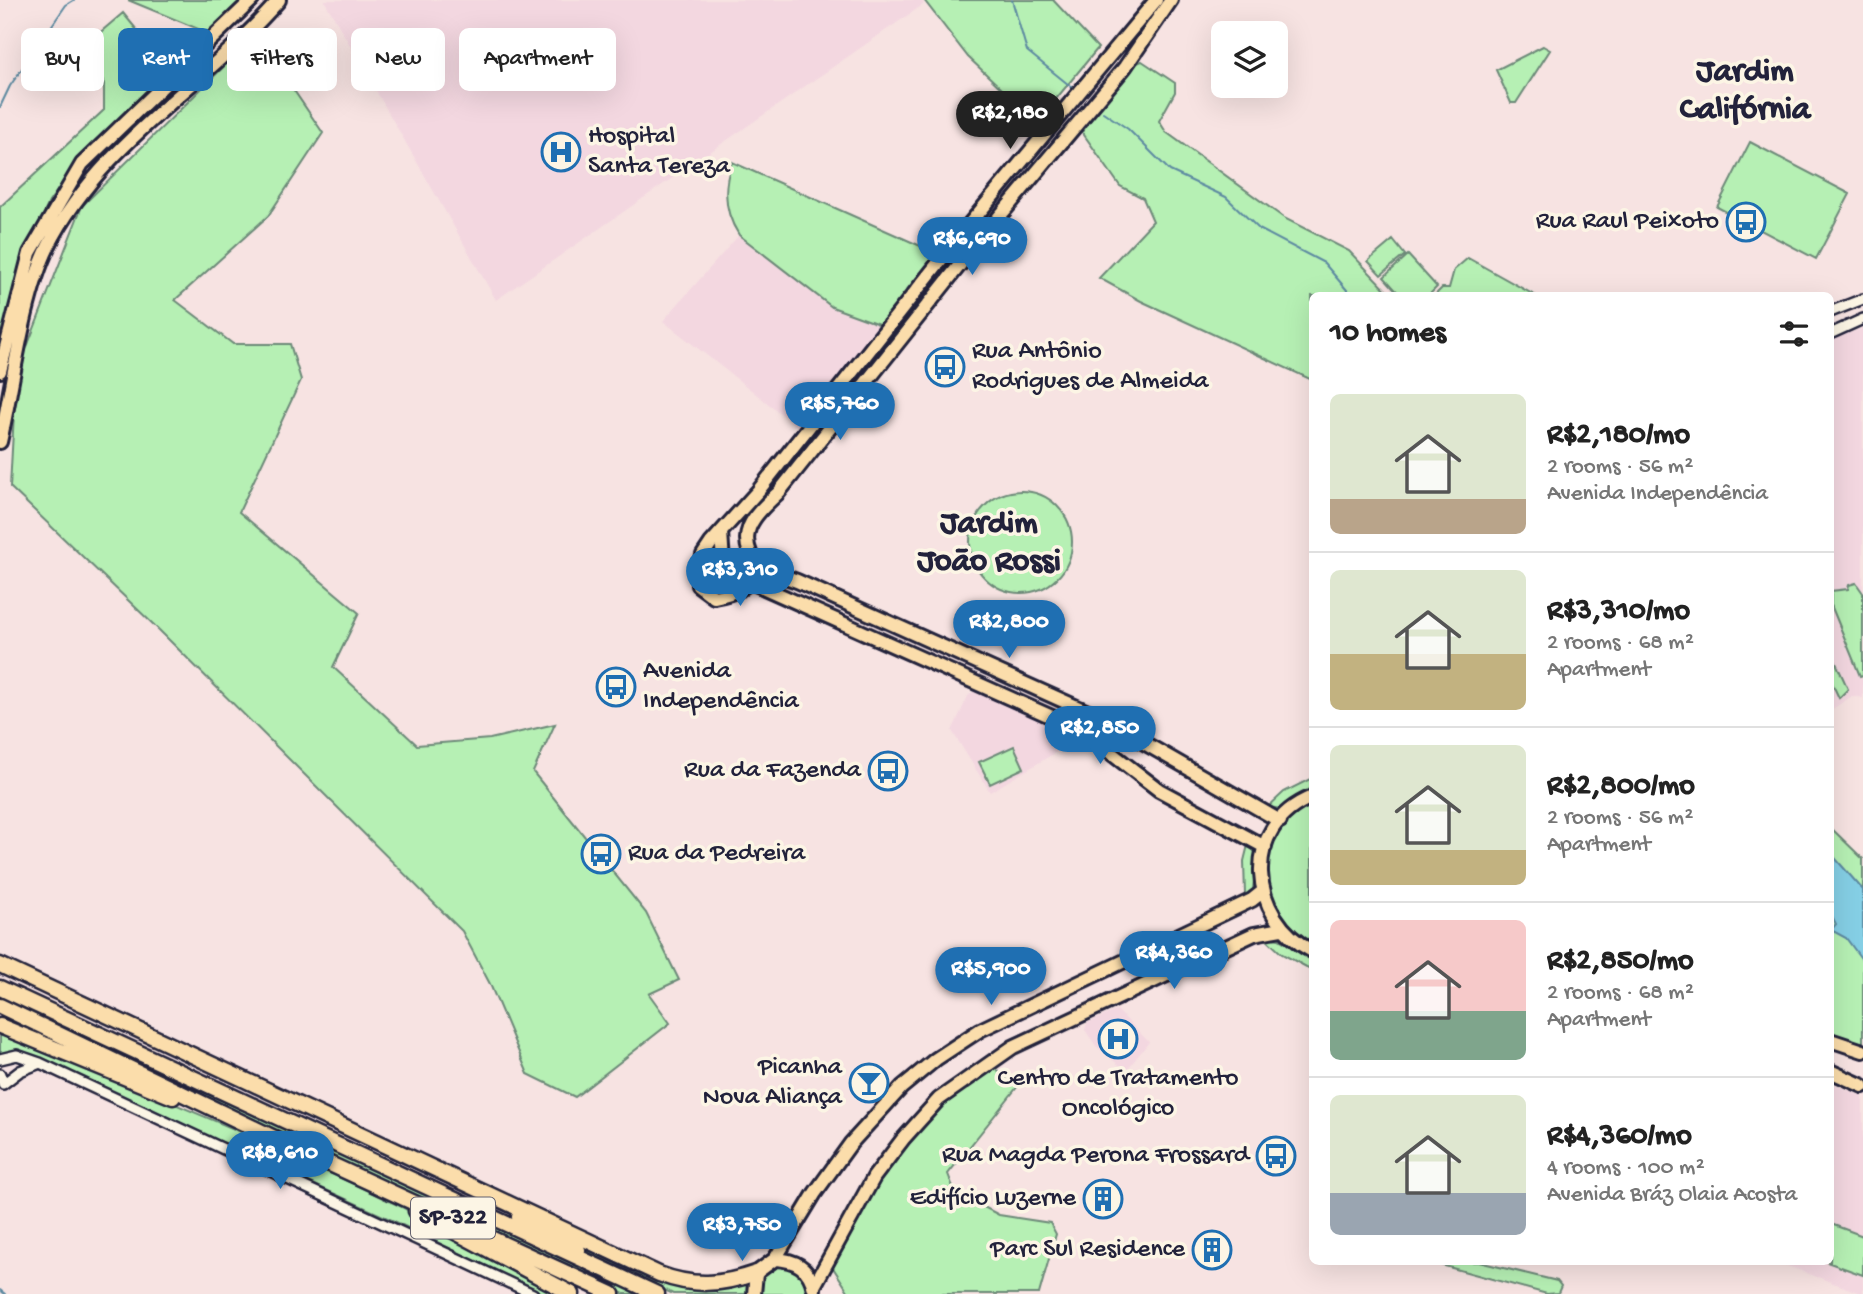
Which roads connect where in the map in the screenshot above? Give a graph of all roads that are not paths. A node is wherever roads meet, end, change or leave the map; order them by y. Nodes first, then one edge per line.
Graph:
1 (252, 0) edge
2 (279, 0) edge
3 (1156, 0) edge
4 (1171, 0) edge
5 (1863, 299) edge
6 (1834, 310) edge
7 (1863, 319) edge
8 (1834, 332) edge
9 (0, 371) edge
10 (0, 442) edge
11 (721, 532) junction
12 (758, 567) junction
13 (751, 583) junction
14 (976, 663) junction
15 (965, 679) junction
16 (1309, 799) edge
17 (1280, 821) junction
18 (1265, 847) junction
19 (1262, 892) junction
20 (1281, 929) junction
21 (1309, 949) edge
22 (0, 965) edge
23 (0, 986) edge
24 (0, 1006) edge
25 (0, 1026) edge
26 (1834, 1041) edge
27 (165, 1045) junction
28 (1863, 1051) edge
29 (0, 1059) edge
30 (40, 1063) junction
31 (1834, 1073) edge
32 (0, 1074) edge
33 (1863, 1086) edge
34 (291, 1146) junction
35 (474, 1188) junction
36 (775, 1259) junction
37 (755, 1273) junction
38 (814, 1290) edge
39 (533, 1294) edge
40 (572, 1294) edge
41 (612, 1294) edge
42 (656, 1294) edge
43 (754, 1294) edge

1 - 9 main road
2 - 10 main road
3 - 11 main road
4 - 12 main road
5 - 6 street
7 - 8 street
11 - 13 main road
11 - 13 main road
12 - 13 main road
12 - 14 main road
13 - 15 main road
14 - 15 main road
14 - 17 main road
15 - 18 main road
16 - 17 main road
17 - 18 main road
18 - 19 main road
19 - 20 main road
19 - 36 main road
20 - 21 main road
20 - 38 main road
22 - 27 highway
23 - 27 highway
23 - 42 highway, SP-322
24 - 34 highway, SP-322
25 - 34 highway
26 - 28 main road
27 - 35 highway
29 - 30 street
30 - 32 street
30 - 39 street
31 - 33 main road
34 - 40 highway
34 - 41 highway, SP-322
35 - 37 highway
35 - 42 highway
36 - 37 main road
36 - 38 main road
37 - 43 main road

